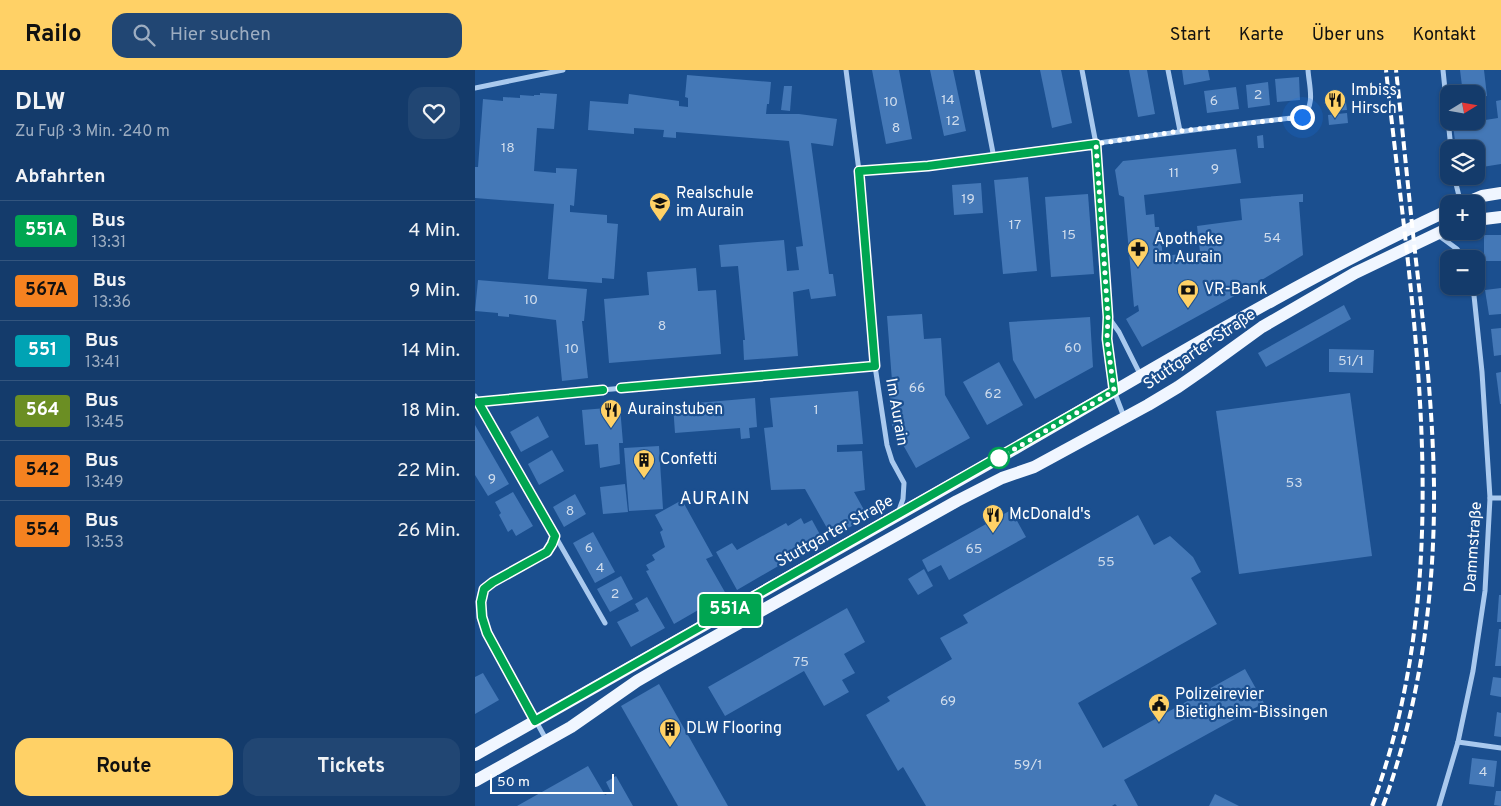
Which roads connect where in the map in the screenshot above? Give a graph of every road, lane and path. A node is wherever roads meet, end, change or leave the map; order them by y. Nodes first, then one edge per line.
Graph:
1 (563, 70) edge
2 (846, 70) edge
3 (977, 70) edge
4 (1082, 70) edge
5 (1168, 70) edge
6 (1308, 70) edge
7 (1443, 70) edge
8 (475, 88) edge
9 (1180, 131) junction
10 (1450, 140) edge
11 (1096, 144) junction
12 (994, 158) junction
13 (859, 171) junction
14 (1501, 194) edge
15 (1485, 196) edge
16 (1440, 214) edge
17 (1501, 218) edge
18 (1485, 219) edge
19 (1440, 232) edge
20 (1435, 234) junction
21 (1458, 250) edge
22 (1474, 295) edge
23 (1108, 317) junction
24 (875, 366) junction
25 (1141, 376) junction
26 (1114, 391) junction
27 (475, 396) edge
28 (476, 402) edge
29 (1124, 417) junction
30 (1490, 498) junction
31 (1501, 498) edge
32 (897, 516) junction
33 (555, 536) junction
34 (605, 623) dead end
35 (535, 721) junction
36 (547, 741) junction
37 (1458, 742) junction
38 (1501, 748) edge
39 (475, 755) edge
40 (475, 780) edge
41 (1439, 806) edge

1 - 8 street
2 - 13 street, Im Aurain
3 - 12 street
4 - 11 street
5 - 9 street
6 - 9 street
7 - 10 street
9 - 11 street
11 - 12 street
11 - 23 street
12 - 13 street
13 - 24 street, Im Aurain
14 - 15 main road
16 - 25 main road, Stuttgarter Straße
17 - 18 main road
19 - 20 main road, Stuttgarter Straße
20 - 21 street
20 - 29 main road, Stuttgarter Straße
22 - 30 street, Dammstraße
23 - 25 street
23 - 26 street
24 - 28 street
24 - 32 street, Im Aurain
25 - 26 main road, Stuttgarter Straße
26 - 29 street
26 - 32 main road, Stuttgarter Straße
27 - 28 street
28 - 33 street
29 - 36 main road, Stuttgarter Straße
30 - 31 street
30 - 37 street, Dammstraße
32 - 35 main road, Stuttgarter Straße
33 - 34 street
33 - 35 street
35 - 36 street
35 - 39 main road, Stuttgarter Straße
36 - 40 main road, Stuttgarter Straße
37 - 38 street
37 - 41 street, Dammstraße

